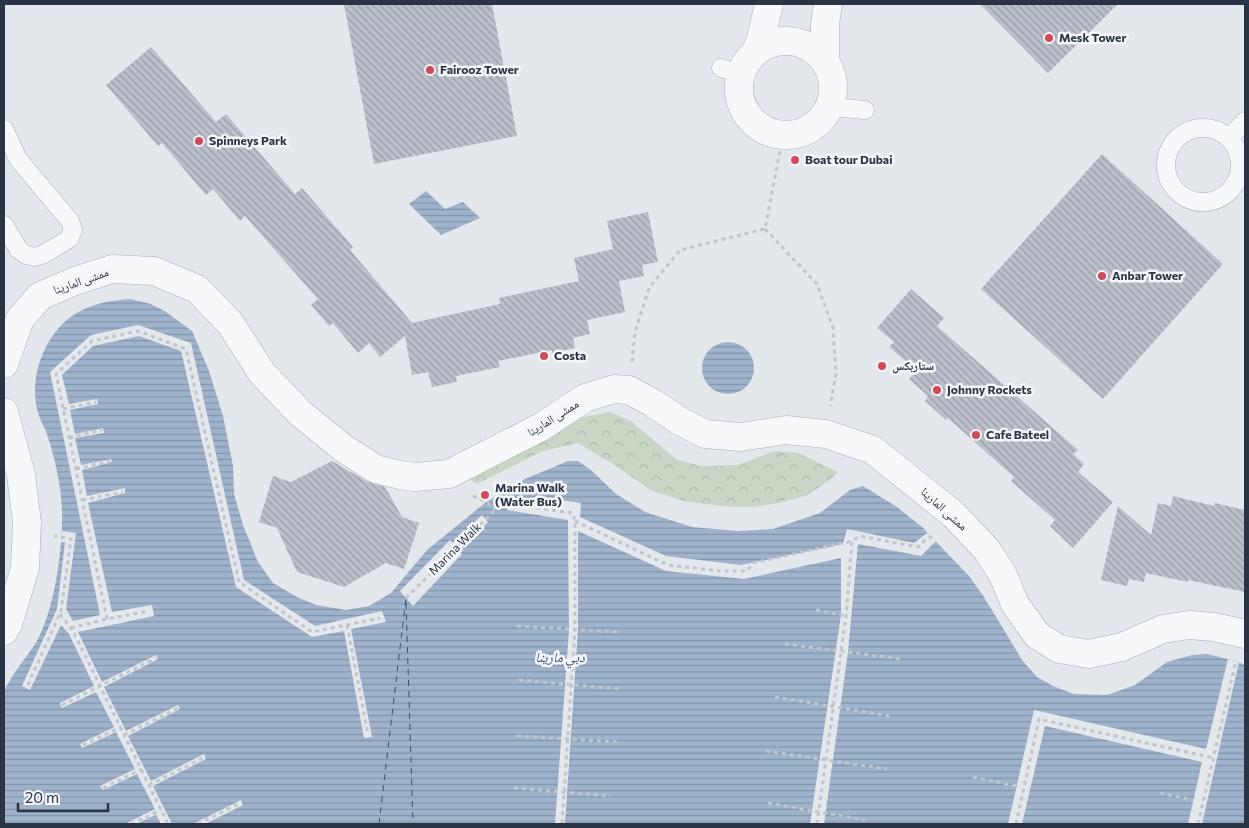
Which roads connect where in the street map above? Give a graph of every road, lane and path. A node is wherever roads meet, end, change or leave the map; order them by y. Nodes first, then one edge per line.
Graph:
1 (769, 4) edge
2 (828, 4) edge
3 (756, 52) junction
4 (825, 61) junction
5 (830, 107) junction
6 (865, 110) dead end
7 (1245, 121) edge
8 (4, 129) edge
9 (783, 135) junction
10 (1229, 138) junction
11 (4, 225) edge
12 (765, 229) junction
13 (4, 364) edge
14 (629, 390) junction
15 (96, 402) dead end
16 (63, 409) junction
17 (4, 412) edge
18 (102, 430) dead end
19 (826, 434) junction
20 (69, 438) junction
21 (110, 461) dead end
22 (76, 469) junction
23 (123, 492) dead end
24 (82, 500) junction
25 (575, 522) junction
26 (26, 532) junction
27 (852, 541) junction
28 (905, 545) dead end
29 (406, 598) dead end
30 (816, 610) dead end
31 (149, 612) dead end
32 (60, 614) junction
33 (846, 616) junction
34 (380, 618) dead end
35 (107, 619) junction
36 (347, 625) junction
37 (517, 626) dead end
38 (71, 628) junction
39 (575, 630) junction
40 (4, 631) edge
41 (621, 632) dead end
42 (1245, 634) edge
43 (785, 644) dead end
44 (842, 651) junction
45 (156, 658) dead end
46 (902, 659) dead end
47 (519, 680) dead end
48 (28, 685) dead end
49 (571, 685) junction
50 (100, 686) junction
51 (620, 689) dead end
52 (775, 696) dead end
53 (62, 705) dead end
54 (834, 707) junction
55 (178, 708) dead end
56 (890, 716) dead end
57 (121, 728) junction
58 (368, 734) dead end
59 (124, 735) junction
60 (516, 736) dead end
61 (567, 740) junction
62 (619, 742) dead end
63 (83, 745) dead end
64 (766, 751) dead end
65 (203, 758) dead end
66 (1214, 758) junction
67 (827, 759) junction
68 (142, 769) junction
69 (887, 769) dead end
70 (973, 777) dead end
71 (149, 785) junction
72 (1017, 786) dead end
73 (104, 788) dead end
74 (514, 788) dead end
75 (564, 792) junction
76 (1160, 793) dead end
77 (610, 796) dead end
78 (1193, 800) dead end
79 (240, 803) dead end
80 (768, 803) dead end
81 (161, 810) junction
82 (818, 812) junction
83 (865, 820) dead end
84 (131, 824) edge
85 (168, 824) edge
86 (198, 824) edge
87 (562, 824) edge
88 (817, 824) edge
89 (1016, 824) edge
90 (1198, 824) edge

1 - 3 street
2 - 4 street
3 - 4 street
3 - 9 street
4 - 5 street
5 - 6 lane
5 - 9 street
7 - 10 lane
8 - 11 lane
9 - 12 path
10 - 10 lane
12 - 14 path
12 - 19 path
13 - 14 street, ممشى المارينا
14 - 19 street, ممشى المارينا
15 - 16 path
16 - 20 path
16 - 36 path
17 - 26 street
18 - 20 path
19 - 42 street, ممشى المارينا
20 - 22 path
21 - 22 path
22 - 24 path
23 - 24 path
24 - 35 path
25 - 27 path
25 - 29 path, Marina Walk
25 - 39 path
26 - 32 path
26 - 40 street
27 - 28 path
27 - 33 path
30 - 33 path
31 - 35 path
32 - 38 path
32 - 48 path
33 - 44 path
34 - 36 path
35 - 38 path
36 - 58 path
37 - 39 path
38 - 50 path
39 - 41 path
39 - 49 path
42 - 66 path
43 - 44 path
44 - 46 path
44 - 54 path
45 - 50 path
47 - 49 path
49 - 51 path
49 - 61 path
50 - 53 path
50 - 57 path
52 - 54 path
54 - 56 path
54 - 67 path
55 - 59 path
57 - 59 path
57 - 63 path
59 - 68 path
60 - 61 path
61 - 62 path
61 - 75 path
64 - 67 path
65 - 71 path
66 - 89 path
66 - 90 path
67 - 69 path
67 - 82 path
68 - 71 path
68 - 73 path
70 - 72 path
71 - 81 path
74 - 75 path
75 - 77 path
75 - 87 path
76 - 78 path
79 - 86 path
80 - 82 path
81 - 84 path
81 - 85 path
82 - 83 path
82 - 88 path

